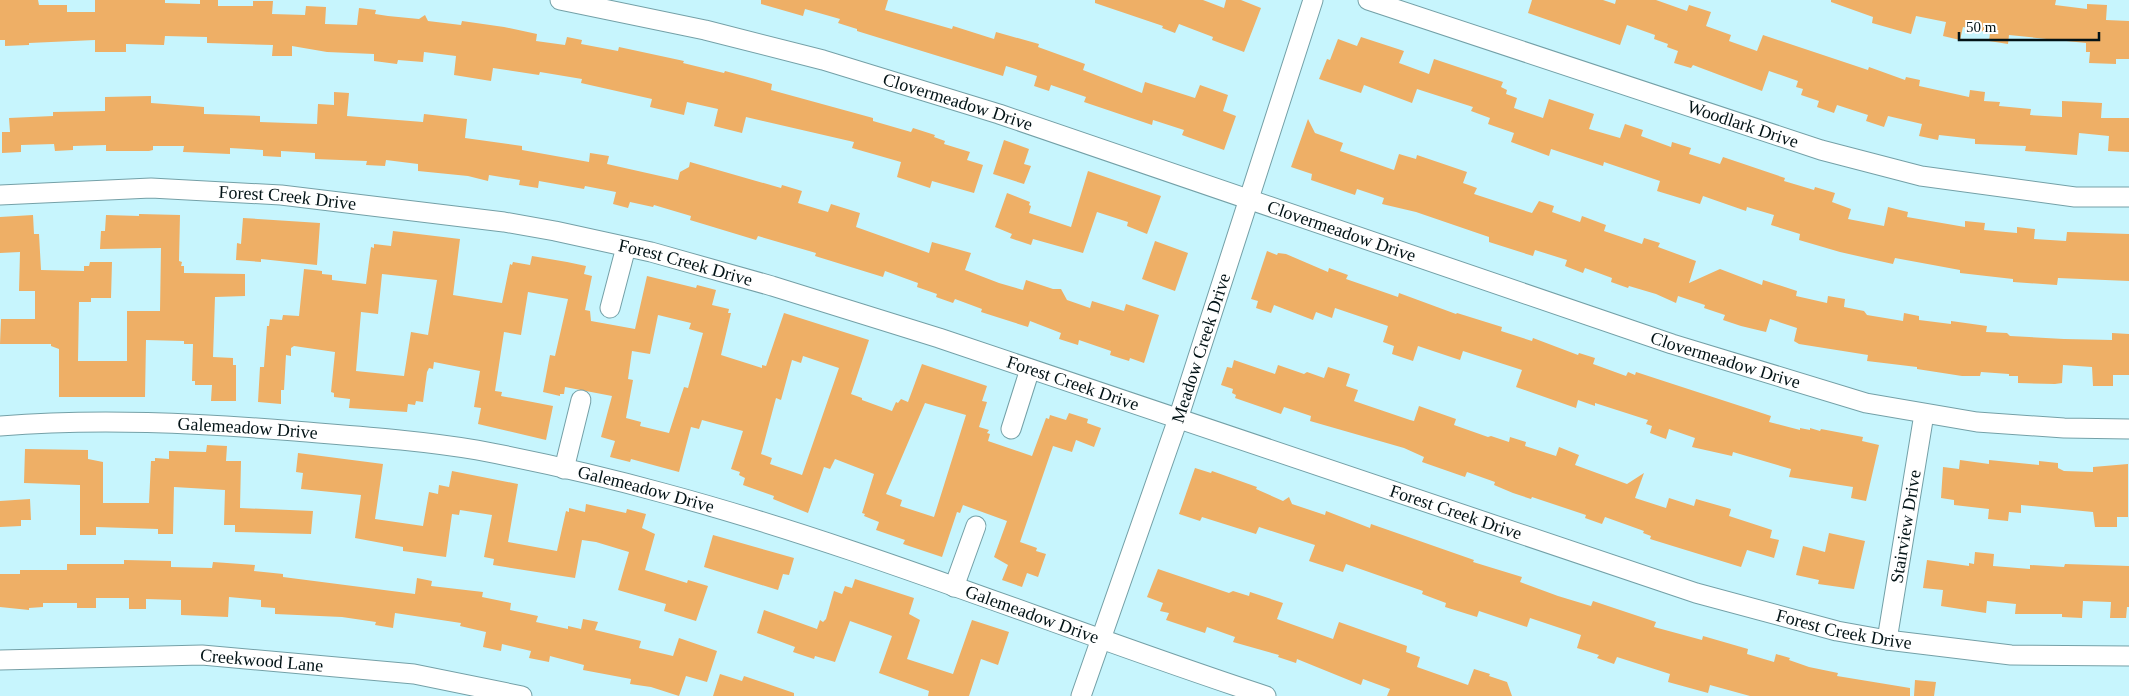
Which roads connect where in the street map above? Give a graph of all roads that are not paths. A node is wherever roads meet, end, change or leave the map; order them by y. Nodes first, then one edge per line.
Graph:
1 (560, 0) edge
2 (1313, 0) edge
3 (1368, 0) edge
4 (0, 195) edge
5 (2129, 197) edge
6 (1248, 200) junction
7 (626, 247) junction
8 (610, 308) dead end
9 (1030, 369) junction
10 (581, 400) dead end
11 (1924, 414) junction
12 (1178, 419) junction
13 (0, 426) edge
14 (2129, 428) edge
15 (1011, 429) dead end
16 (564, 469) junction
17 (976, 526) dead end
18 (954, 587) junction
19 (1101, 639) junction
20 (1886, 640) junction
21 (2129, 656) edge
22 (0, 660) edge
23 (522, 696) edge
24 (1082, 696) edge
25 (1266, 696) edge

1 - 6 street, Clovermeadow Drive
2 - 6 street, Meadow Creek Drive
3 - 5 street, Woodlark Drive
4 - 7 street, Forest Creek Drive
6 - 11 street, Clovermeadow Drive
6 - 12 street, Meadow Creek Drive
7 - 8 street
7 - 9 street, Forest Creek Drive
9 - 12 street, Forest Creek Drive
9 - 15 street
10 - 16 street
11 - 14 street, Clovermeadow Drive
11 - 20 street, Stairview Drive
12 - 19 street, Meadow Creek Drive
12 - 20 street, Forest Creek Drive
13 - 16 street, Galemeadow Drive
16 - 18 street, Galemeadow Drive
17 - 18 street
18 - 19 street, Galemeadow Drive
19 - 24 street, Meadow Creek Drive
19 - 25 street, Galemeadow Drive
20 - 21 street, Forest Creek Drive
22 - 23 street, Creekwood Lane

